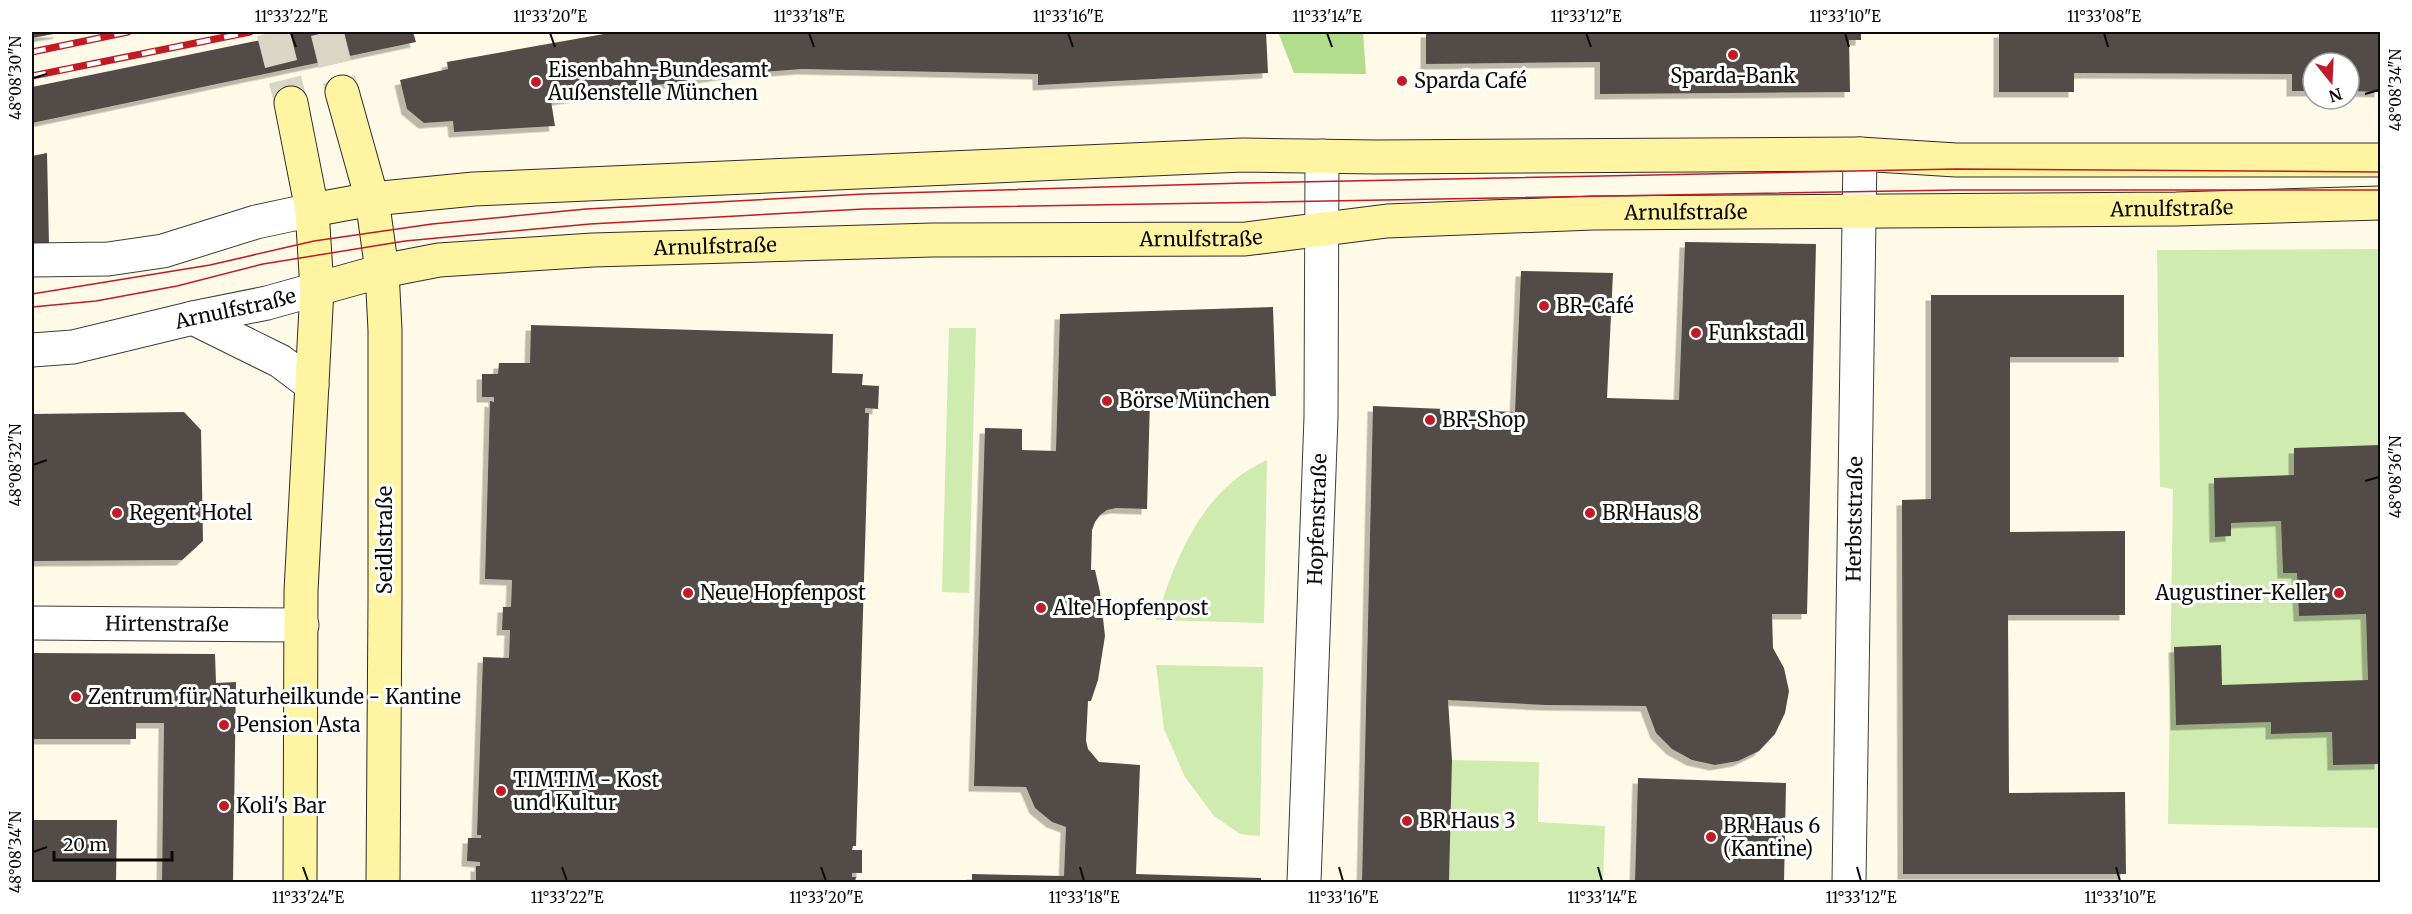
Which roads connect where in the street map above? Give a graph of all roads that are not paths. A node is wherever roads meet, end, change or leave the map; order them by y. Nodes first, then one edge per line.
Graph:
1 (342, 92) tunnel mouth
2 (291, 103) tunnel mouth
3 (1860, 154) junction
4 (1322, 156) junction
5 (2380, 160) edge
6 (372, 199) junction
7 (2380, 203) edge
8 (312, 210) junction
9 (1859, 212) junction
10 (1321, 230) junction
11 (32, 260) edge
12 (382, 271) junction
13 (316, 289) junction
14 (194, 318) junction
15 (32, 350) edge
16 (312, 386) junction
17 (32, 623) edge
18 (302, 625) junction
19 (300, 882) edge
20 (383, 882) edge
21 (1304, 882) edge
22 (1850, 882) edge

1 - 6 street, Seidlstraße
2 - 8 street
3 - 4 street
3 - 5 street
3 - 9 street, Herbststraße
4 - 6 street
4 - 10 street, Hopfenstraße
6 - 8 street
6 - 12 street, Seidlstraße
7 - 9 street, Arnulfstraße
8 - 11 street
8 - 13 street
9 - 10 street, Arnulfstraße
9 - 22 street, Herbststraße
10 - 12 street, Arnulfstraße
10 - 21 street, Hopfenstraße
12 - 13 street, Arnulfstraße
12 - 20 street, Seidlstraße
13 - 14 street, Arnulfstraße
13 - 16 street
14 - 15 street, Arnulfstraße
14 - 16 street
16 - 18 street
17 - 18 street, Hirtenstraße
18 - 19 street

